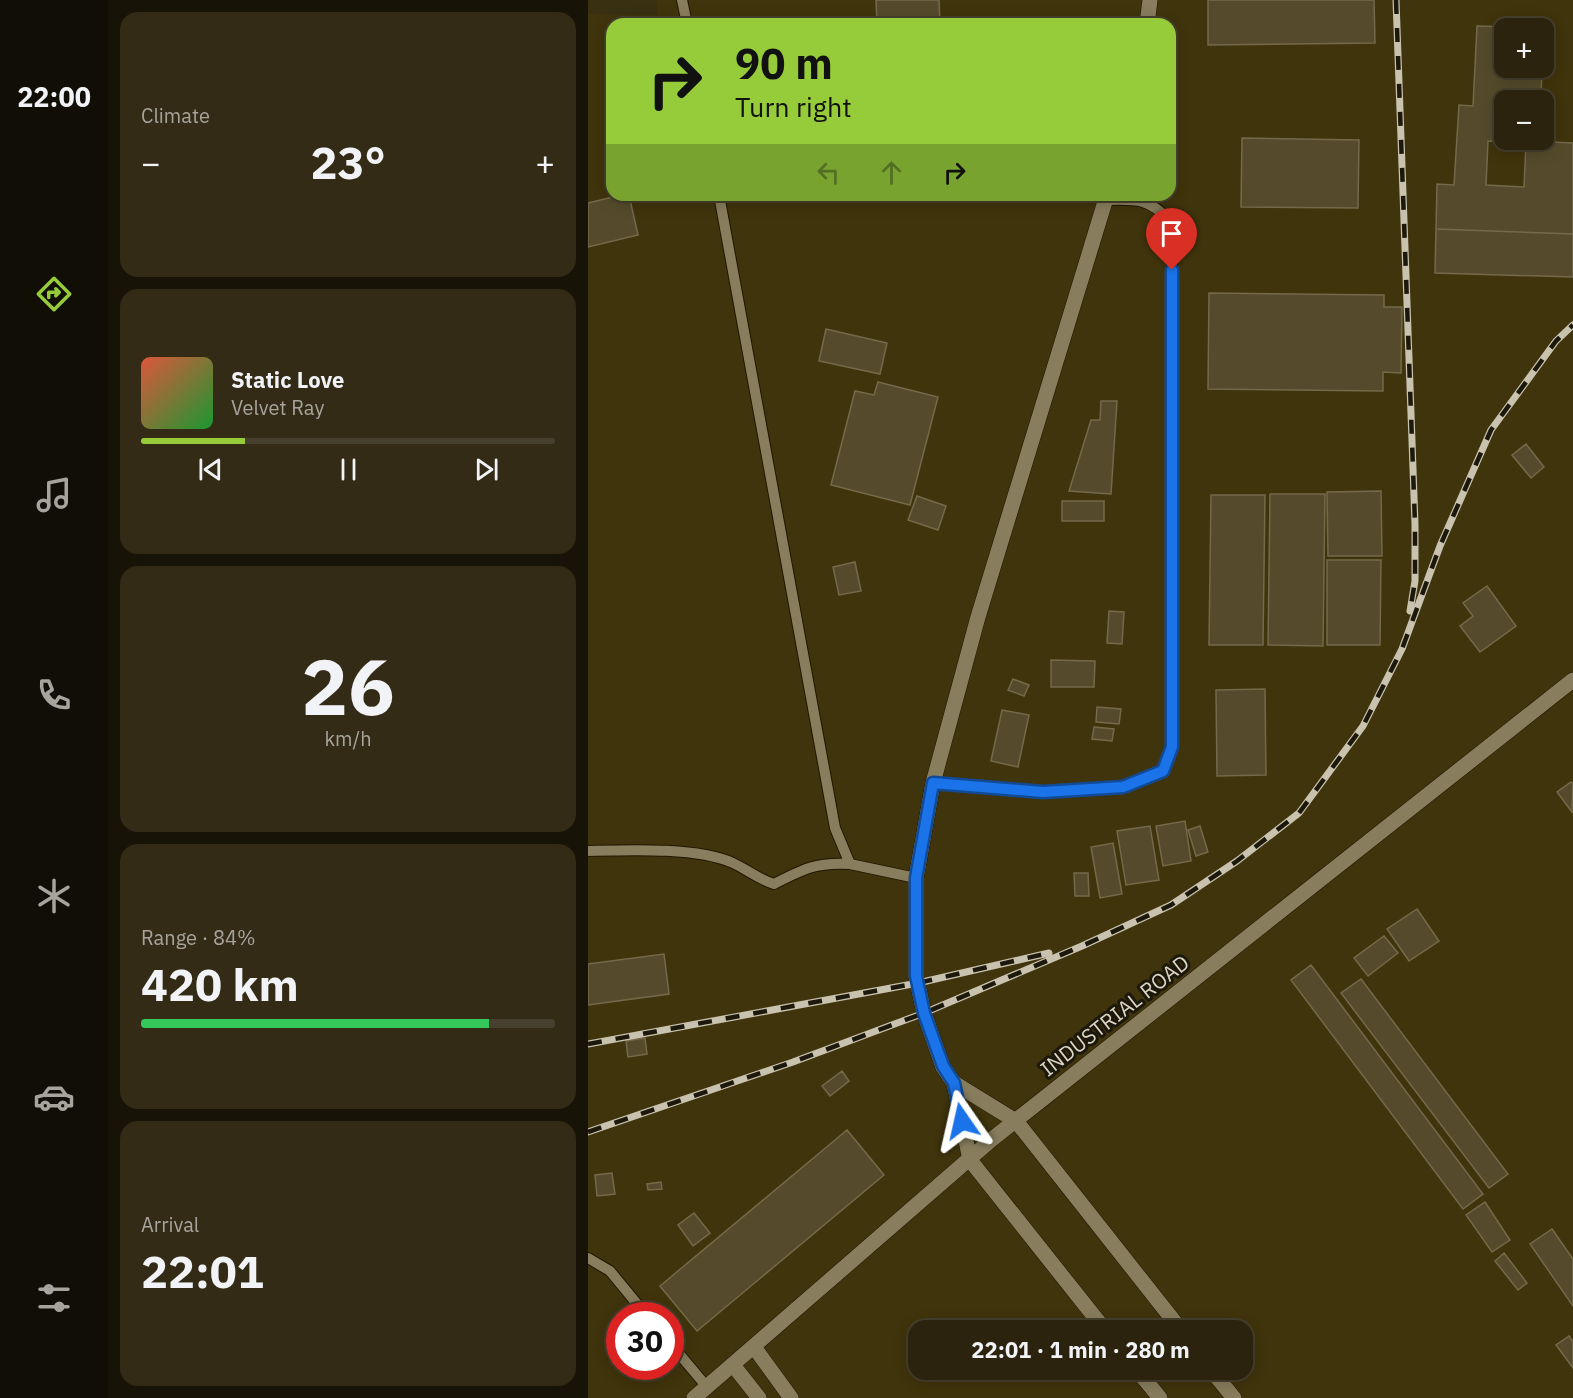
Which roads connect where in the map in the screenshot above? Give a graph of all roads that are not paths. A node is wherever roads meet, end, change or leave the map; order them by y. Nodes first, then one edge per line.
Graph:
1 (682, 0) edge
2 (1150, 0) edge
3 (686, 18) edge
4 (1148, 18) edge
5 (720, 201) edge
6 (1105, 201) edge
7 (1144, 201) edge
8 (1573, 680) edge
9 (933, 783) junction
10 (588, 851) edge
11 (850, 864) junction
12 (916, 878) junction
13 (954, 1083) junction
14 (1016, 1121) junction
15 (970, 1160) junction
16 (588, 1258) edge
17 (635, 1302) edge
18 (1097, 1320) edge
19 (1173, 1320) edge
20 (754, 1347) junction
21 (684, 1360) edge
22 (733, 1365) junction
23 (1145, 1380) edge
24 (1219, 1380) edge
25 (707, 1387) junction
26 (694, 1398) edge
27 (759, 1398) edge
28 (790, 1398) edge
29 (1160, 1398) edge
30 (1234, 1398) edge

1 - 3 lane
2 - 4 street
5 - 11 lane
6 - 9 street
7 - 9 lane
8 - 14 street, INDUSTRIAL ROAD
9 - 12 street
10 - 11 lane
11 - 12 lane
12 - 13 street
13 - 14 street
13 - 15 street
14 - 15 street, INDUSTRIAL ROAD
14 - 19 street
15 - 18 street
15 - 20 street, INDUSTRIAL ROAD
16 - 17 lane
20 - 22 street, INDUSTRIAL ROAD
20 - 28 street
21 - 25 lane
22 - 25 street, INDUSTRIAL ROAD
22 - 27 street
23 - 29 street
24 - 30 street
25 - 26 street, INDUSTRIAL ROAD

